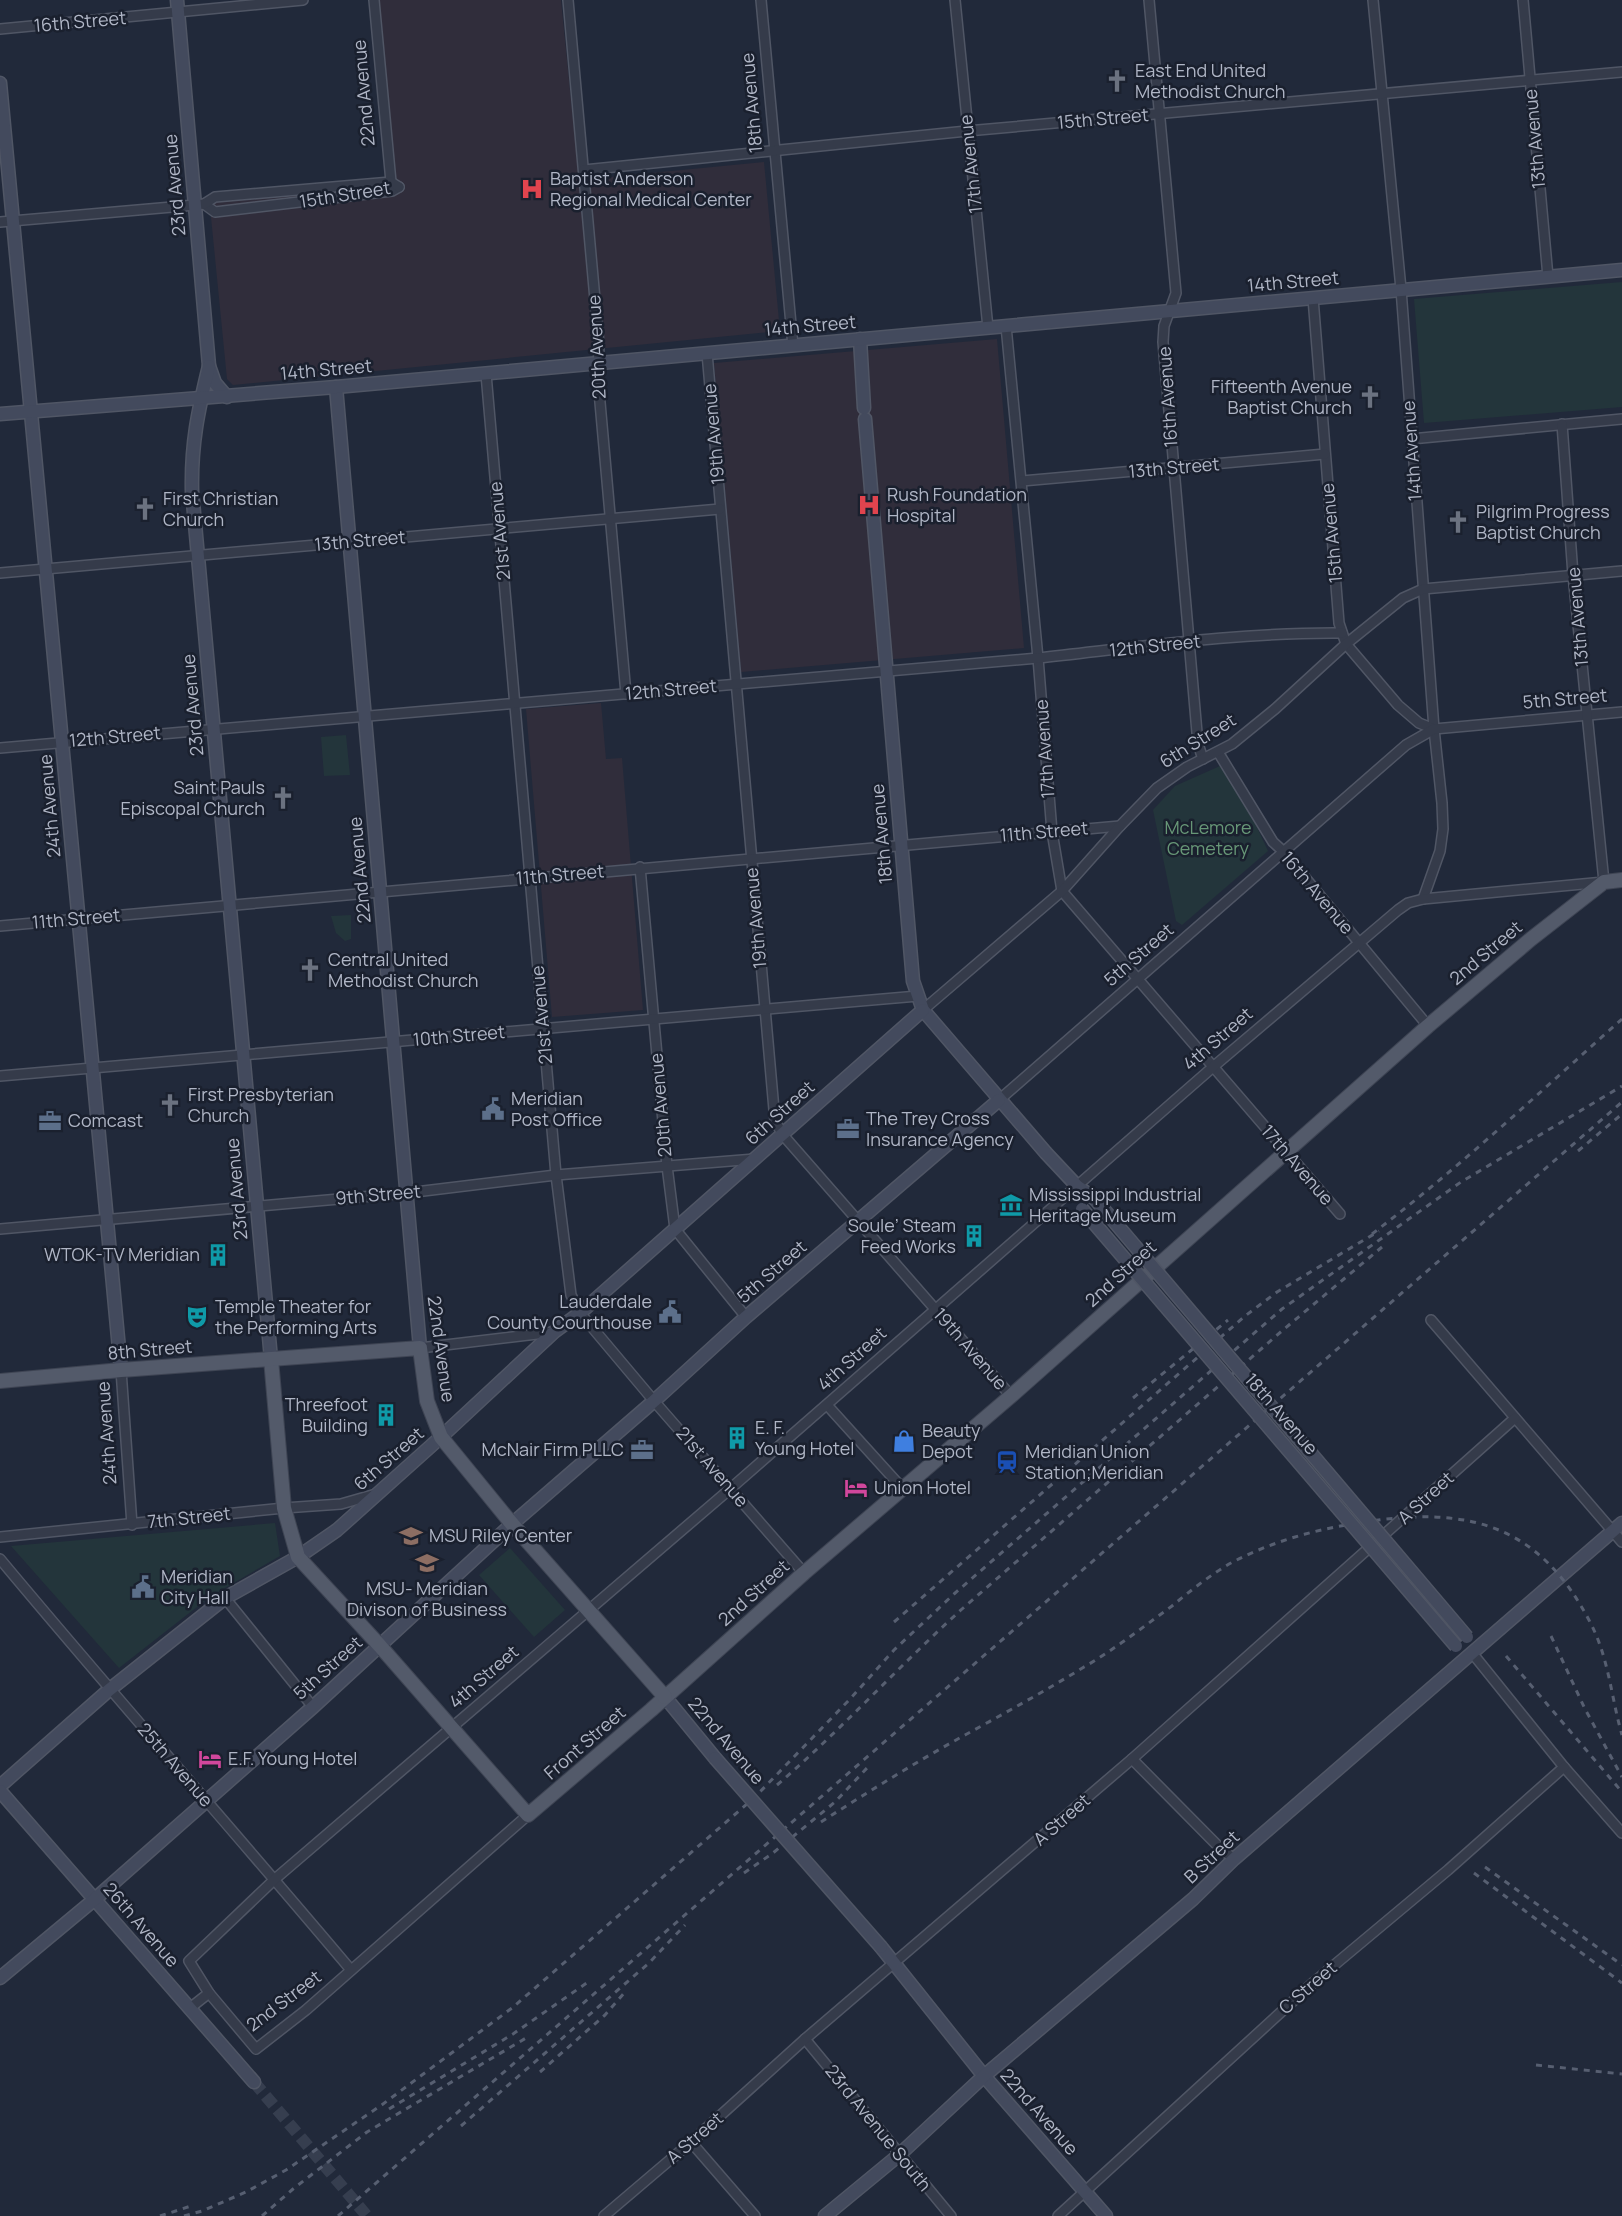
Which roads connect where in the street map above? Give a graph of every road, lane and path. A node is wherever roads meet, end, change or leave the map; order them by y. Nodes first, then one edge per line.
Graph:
1 (303, 0) edge
2 (374, 0) edge
3 (568, 0) edge
4 (761, 0) edge
5 (955, 0) edge
6 (1149, 0) edge
7 (1373, 0) edge
8 (1523, 0) edge
9 (178, 6) edge
10 (0, 29) edge
11 (1622, 72) edge
12 (1530, 80) junction
13 (0, 83) edge
14 (1382, 93) junction
15 (1159, 114) junction
16 (967, 131) junction
17 (774, 151) junction
18 (584, 170) junction
19 (395, 185) junction
20 (200, 204) junction
21 (6, 222) edge
22 (1622, 270) edge
23 (1548, 277) junction
24 (1401, 289) junction
25 (1313, 298) junction
26 (1170, 311) junction
27 (1006, 326) junction
28 (988, 328) junction
29 (860, 339) junction
30 (792, 346) junction
31 (707, 353) junction
32 (598, 363) junction
33 (210, 366) junction
34 (486, 374) junction
35 (336, 387) junction
36 (227, 397) junction
37 (202, 398) junction
38 (32, 411) junction
39 (0, 414) edge
40 (1622, 419) edge
41 (1562, 424) junction
42 (1411, 439) junction
43 (1325, 454) junction
44 (1173, 468) junction
45 (1022, 481) junction
46 (720, 509) junction
47 (610, 519) junction
48 (500, 529) junction
49 (348, 543) junction
50 (198, 555) junction
51 (46, 568) junction
52 (1622, 571) edge
53 (0, 573) edge
54 (1573, 575) junction
55 (1423, 589) junction
56 (1342, 633) junction
57 (1187, 642) junction
58 (1346, 645) junction
59 (1038, 658) junction
60 (886, 671) junction
61 (736, 684) junction
62 (626, 694) junction
63 (516, 703) junction
64 (1622, 712) edge
65 (1587, 715) junction
66 (364, 716) junction
67 (213, 728) junction
68 (1434, 729) junction
69 (62, 742) junction
70 (0, 748) edge
71 (1218, 752) junction
72 (1203, 759) junction
73 (1120, 826) junction
74 (1052, 832) junction
75 (901, 844) junction
76 (1284, 852) junction
77 (751, 857) junction
78 (640, 867) junction
79 (530, 877) junction
80 (1622, 880) edge
81 (1604, 882) junction
82 (380, 891) junction
83 (1062, 891) junction
84 (1423, 899) junction
85 (229, 904) junction
86 (78, 918) junction
87 (0, 926) edge
88 (1358, 943) junction
89 (1138, 980) junction
90 (918, 996) junction
91 (764, 1008) junction
92 (923, 1010) junction
93 (653, 1018) junction
94 (1428, 1026) junction
95 (543, 1028) junction
96 (393, 1041) junction
97 (242, 1055) junction
98 (1213, 1066) junction
99 (92, 1068) junction
100 (0, 1076) edge
101 (999, 1100) junction
102 (783, 1135) junction
103 (1286, 1151) junction
104 (755, 1159) junction
105 (667, 1166) junction
106 (556, 1175) junction
107 (1077, 1186) junction
108 (407, 1193) junction
109 (257, 1205) junction
110 (1340, 1214) dead end
111 (107, 1221) junction
112 (858, 1222) junction
113 (675, 1228) junction
114 (0, 1229) edge
115 (935, 1309) junction
116 (580, 1313) junction
117 (746, 1317) junction
118 (1431, 1320) dead end
119 (554, 1332) junction
120 (420, 1348) junction
121 (271, 1359) junction
122 (121, 1370) junction
123 (0, 1381) edge
124 (1011, 1396) junction
125 (654, 1401) junction
126 (827, 1405) junction
127 (1515, 1418) junction
128 (441, 1437) junction
129 (730, 1489) junction
130 (903, 1489) junction
131 (376, 1494) junction
132 (284, 1508) junction
133 (512, 1524) junction
134 (132, 1525) junction
135 (1617, 1527) edge
136 (0, 1537) edge
137 (1622, 1542) edge
138 (298, 1557) junction
139 (0, 1559) edge
140 (804, 1573) junction
141 (225, 1598) junction
142 (588, 1610) junction
143 (380, 1646) junction
144 (1473, 1654) junction
145 (110, 1690) junction
146 (665, 1697) junction
147 (313, 1707) junction
148 (452, 1729) junction
149 (1132, 1759) junction
150 (1564, 1767) junction
151 (0, 1786) edge
152 (0, 1791) edge
153 (207, 1800) junction
154 (528, 1815) junction
155 (1622, 1833) edge
156 (1234, 1859) junction
157 (275, 1880) junction
158 (95, 1899) junction
159 (895, 1964) junction
160 (351, 1970) junction
161 (0, 1978) edge
162 (209, 1993) junction
163 (190, 2008) junction
164 (805, 2039) junction
165 (984, 2076) junction
166 (254, 2082) tunnel mouth
167 (691, 2142) junction
168 (899, 2155) junction
169 (1086, 2192) junction
170 (604, 2216) edge
171 (755, 2216) edge
172 (825, 2216) edge
173 (951, 2216) edge
174 (1058, 2216) edge
175 (1106, 2216) edge

1 - 9 street, 16th Street
2 - 19 street, 22nd Avenue
3 - 18 street, 20th Avenue
4 - 17 street, 18th Avenue
5 - 16 street, 17th Avenue
6 - 15 street, 16th Avenue
7 - 14 street, 14th Avenue
8 - 12 street, 13th Avenue
9 - 10 street, 16th Street
9 - 20 street, 23rd Avenue
11 - 12 street, 15th Street
12 - 14 street, 15th Street
12 - 23 street, 13th Avenue
13 - 21 street, 24th Avenue
14 - 15 street, 15th Street
14 - 24 street, 14th Avenue
15 - 16 street, 15th Street
15 - 26 street, 16th Avenue
16 - 17 street, 15th Street
16 - 28 street, 17th Avenue
17 - 18 street, 15th Street
17 - 30 street, 18th Avenue
18 - 32 street, 20th Avenue
19 - 20 street, 15th Street
19 - 20 street, 15th Street
20 - 21 street, 15th Street
20 - 33 street, 23rd Avenue
21 - 38 street, 24th Avenue
22 - 23 street, 14th Street
23 - 24 street, 14th Street
24 - 25 street, 14th Street
24 - 42 street, 14th Avenue
25 - 26 street, 14th Street
25 - 43 street, 15th Avenue
26 - 27 street, 14th Street
26 - 44 street, 16th Avenue
27 - 28 street, 14th Street
27 - 45 street, 17th Avenue
28 - 29 street, 14th Street
29 - 30 street, 14th Street
29 - 60 street, 18th Avenue
30 - 31 street, 14th Street
31 - 32 street, 14th Street
31 - 46 street, 19th Avenue
32 - 34 street, 14th Street
32 - 47 street, 20th Avenue
33 - 36 street, 23rd Avenue
33 - 37 street, 23rd Avenue
34 - 35 street, 14th Street
34 - 48 street, 21st Avenue
35 - 36 street, 14th Street
35 - 49 street, 22nd Avenue
36 - 37 street, 14th Street
37 - 38 street, 14th Street
37 - 50 street, 23rd Avenue
38 - 39 street, 14th Street
38 - 51 street, 24th Avenue
40 - 41 street
41 - 42 street
41 - 54 street, 13th Avenue
42 - 55 street, 14th Avenue
43 - 44 street, 13th Street
43 - 56 street, 15th Avenue
44 - 45 street, 13th Street
44 - 57 street, 16th Avenue
45 - 59 street, 17th Avenue
46 - 47 street, 13th Street
46 - 61 street, 19th Avenue
47 - 48 street, 13th Street
47 - 62 street, 20th Avenue
48 - 49 street, 13th Street
48 - 63 street, 21st Avenue
49 - 50 street, 13th Street
49 - 66 street, 22nd Avenue
50 - 51 street, 13th Street
50 - 67 street, 23rd Avenue
51 - 53 street, 13th Street
51 - 69 street, 24th Avenue
52 - 54 street, 6th Street
54 - 55 street, 6th Street
54 - 65 street, 13th Avenue
55 - 58 street, 6th Street
55 - 68 street, 14th Avenue
56 - 57 street, 12th Street
56 - 58 street, 15th Avenue
57 - 59 street, 12th Street
57 - 72 street, 16th Avenue
58 - 68 street, 15th Avenue
58 - 71 street, 6th Street
59 - 60 street, 12th Street
59 - 74 street, 17th Avenue
60 - 61 street, 12th Street
60 - 75 street, 18th Avenue
61 - 62 street, 12th Street
61 - 77 street, 19th Avenue
62 - 63 street, 12th Street
63 - 66 street, 12th Street
63 - 79 street, 21st Avenue
64 - 65 street, 5th Street
65 - 68 street, 5th Street
65 - 81 street, 13th Avenue
66 - 67 street, 12th Street
66 - 82 street, 22nd Avenue
67 - 69 street, 12th Street
67 - 85 street, 23rd Avenue
68 - 76 street, 5th Street
68 - 84 street, 14th Avenue
69 - 70 street, 12th Street
69 - 86 street, 24th Avenue
71 - 72 street, 6th Street
71 - 76 street, 16th Avenue
72 - 73 street, 6th Street
73 - 74 street, 11th Street
73 - 83 street, 6th Street
74 - 75 street, 11th Street
74 - 83 street, 17th Avenue
75 - 77 street, 11th Street
75 - 90 street, 18th Avenue
76 - 88 street, 16th Avenue
76 - 89 street, 5th Street
77 - 78 street, 11th Street
77 - 91 street, 19th Avenue
78 - 79 street, 11th Street
78 - 93 street, 20th Avenue
79 - 82 street, 11th Street
79 - 95 street, 21st Avenue
80 - 81 main road, 4th Street
81 - 84 street, 4th Street
81 - 94 main road, 2nd Street
82 - 85 street, 11th Street
82 - 96 street, 22nd Avenue
83 - 89 street, 17th Avenue
83 - 92 street, 6th Street
84 - 88 street, 4th Street
85 - 86 street, 11th Street
85 - 97 street, 23rd Avenue
86 - 87 street, 11th Street
86 - 99 street, 24th Avenue
88 - 94 street, 16th Avenue
88 - 98 street, 4th Street
89 - 98 street, 17th Avenue
89 - 101 street, 5th Street
90 - 91 street, 10th Street
90 - 92 street, 18th Avenue
91 - 93 street, 10th Street
91 - 102 street, 19th Avenue
92 - 101 street, 18th Avenue
92 - 102 street, 6th Street
93 - 95 street, 10th Street
93 - 105 street, 20th Avenue
94 - 103 main road, 2nd Street
95 - 96 street, 10th Street
95 - 106 street, 21st Avenue
96 - 97 street, 10th Street
96 - 108 street, 22nd Avenue
97 - 99 street, 10th Street
97 - 109 street, 23rd Avenue
98 - 103 street, 17th Avenue
98 - 107 street, 4th Street
99 - 100 street, 10th Street
99 - 111 street, 24th Avenue
101 - 107 street, 18th Avenue
101 - 112 street, 5th Street
102 - 104 street, 6th Street
102 - 112 street, 19th Avenue
103 - 110 street, 17th Avenue
103 - 124 main road, 2nd Street
104 - 105 street, 9th Street
104 - 113 street, 6th Street
105 - 106 street, 9th Street
105 - 113 street, 20th Avenue
106 - 108 street, 9th Street
106 - 116 street, 21st Avenue
107 - 115 street, 4th Street
107 - 144 street, 18th Avenue, bridge
107 - 144 street, 18th Avenue, bridge
108 - 109 street, 9th Street
108 - 120 street, 22nd Avenue
109 - 111 street, 9th Street
109 - 121 street, 23rd Avenue
111 - 114 street, 9th Street
111 - 122 street, 24th Avenue
112 - 115 street, 19th Avenue
112 - 117 street, 5th Street
113 - 116 street, 6th Street
113 - 117 street
115 - 124 street, 19th Avenue
115 - 126 street, 4th Street
116 - 119 street, 6th Street
116 - 125 street, 21st Avenue
117 - 125 street, 5th Street
118 - 127 street
119 - 120 street, 8th Street
119 - 128 street, 6th Street
120 - 121 main road, 8th Street
120 - 128 main road, 22nd Avenue
121 - 122 main road, 8th Street
121 - 132 main road, 23rd Avenue
122 - 123 main road, 8th Street
122 - 134 street, 24th Avenue
124 - 130 main road, 2nd Street
125 - 129 street, 21st Avenue
125 - 133 street, 5th Street
126 - 129 street, 4th Street
126 - 130 street
127 - 135 street
127 - 149 street, A Street
128 - 131 street, 6th Street
128 - 133 main road, 22nd Avenue
129 - 140 street, 21st Avenue
129 - 142 street, 4th Street
130 - 140 main road, 2nd Street
131 - 132 street, 7th Street
131 - 138 street, 6th Street
132 - 134 street, 7th Street
132 - 138 main road, 23rd Avenue
133 - 142 main road, 22nd Avenue
133 - 143 street, 5th Street
134 - 136 street, 7th Street
135 - 137 street
135 - 144 street, B Street
138 - 141 street, 6th Street
138 - 143 main road, 23rd Avenue
139 - 145 street, 25th Avenue
140 - 146 main road, 2nd Street
141 - 145 street, 6th Street
141 - 147 street
142 - 146 main road, 22nd Avenue
142 - 148 street, 4th Street
143 - 147 street, 5th Street
143 - 148 main road, 23rd Avenue
144 - 150 street, 18th Avenue
144 - 156 street, B Street
145 - 151 street, 6th Street
145 - 153 street, 25th Avenue
146 - 154 main road, Front Street
146 - 159 street, 22nd Avenue, bridge
147 - 153 street, 5th Street
148 - 154 main road, 23rd Avenue
148 - 157 street, 4th Street
149 - 156 street
149 - 159 street, A Street
150 - 155 street, 18th Avenue
150 - 169 street, C Street
152 - 158 street, 26th Avenue
153 - 157 street, 25th Avenue
153 - 158 street, 5th Street
154 - 160 street
156 - 165 street, B Street
157 - 160 street, 25th Avenue
157 - 162 street, 4th Street
158 - 161 street, 5th Street
158 - 163 street, 26th Avenue
159 - 164 street, A Street
159 - 165 street, 22nd Avenue
160 - 162 street, 2nd Street
162 - 163 street
163 - 166 street, 26th Avenue
164 - 167 street, A Street
164 - 168 street, 23rd Avenue South
165 - 168 street, B Street
165 - 169 street, 22nd Avenue
167 - 170 street, A Street
167 - 171 street
168 - 172 street, B Street
168 - 173 street, 23rd Avenue South
169 - 174 street, C Street
169 - 175 street, 22nd Avenue

